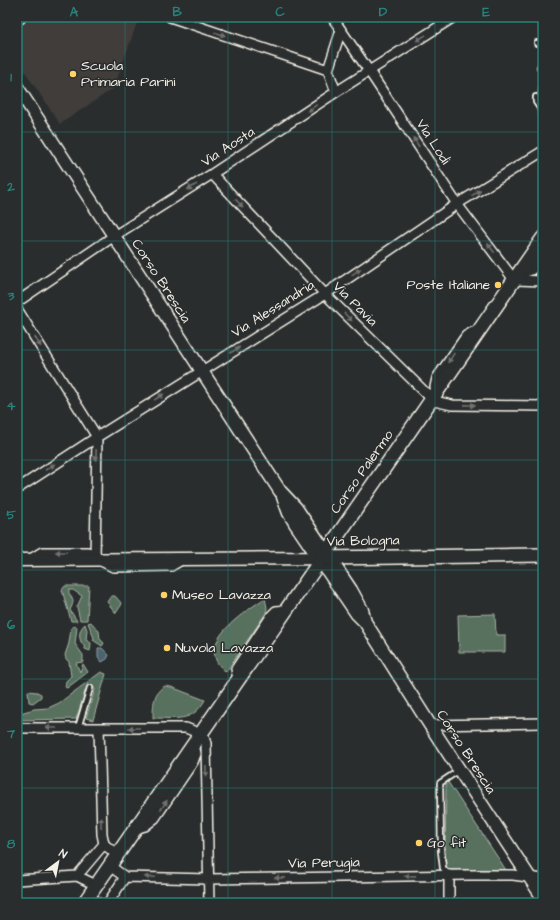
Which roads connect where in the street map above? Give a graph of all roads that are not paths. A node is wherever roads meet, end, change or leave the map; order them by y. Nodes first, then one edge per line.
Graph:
1 (20, 17) edge
2 (170, 17) edge
3 (332, 17) edge
4 (454, 17) edge
5 (17, 19) edge
6 (341, 30) junction
7 (537, 42) dead end
8 (543, 43) edge
9 (543, 60) edge
10 (540, 67) dead end
11 (328, 70) junction
12 (369, 71) junction
13 (543, 80) edge
14 (17, 87) edge
15 (336, 92) junction
16 (536, 97) dead end
17 (540, 108) junction
18 (543, 118) edge
19 (543, 151) edge
20 (212, 174) junction
21 (458, 204) junction
22 (114, 236) junction
23 (543, 238) edge
24 (543, 255) edge
25 (517, 275) junction
26 (543, 281) edge
27 (325, 294) junction
28 (17, 302) edge
29 (17, 309) edge
30 (202, 370) junction
31 (434, 396) junction
32 (543, 406) edge
33 (96, 437) junction
34 (17, 489) edge
35 (543, 555) edge
36 (324, 557) junction
37 (98, 559) junction
38 (23, 560) edge
39 (90, 688) dead end
40 (543, 723) edge
41 (430, 725) junction
42 (17, 728) edge
43 (78, 728) junction
44 (99, 728) junction
45 (198, 739) junction
46 (460, 770) junction
47 (104, 844) junction
48 (113, 860) junction
49 (449, 875) junction
50 (77, 876) junction
51 (125, 877) junction
52 (529, 878) junction
53 (208, 879) junction
54 (543, 879) edge
55 (17, 880) edge
56 (96, 885) junction
57 (543, 898) edge
58 (90, 901) edge
59 (108, 903) edge
60 (209, 903) edge
61 (449, 903) edge

1 - 5 street
2 -> 11 street
3 - 6 street, Via Lodi
4 -> 12 street, Via Aosta
6 - 11 street
6 - 12 street, Via Lodi
7 - 8 lane
9 - 10 lane
11 - 15 street
12 - 15 street, Via Aosta
21 -> 12 street, Via Lodi
13 - 17 lane
14 - 22 street, Corso Brescia
15 -> 20 street, Via Aosta
16 - 17 lane
17 - 18 lane
21 -> 19 street, Via Alessandria
20 -> 22 street, Via Aosta
20 -> 27 street, Via Pavia
25 -> 21 street, Via Lodi
27 -> 21 street, Via Alessandria
22 - 28 street, Via Aosta
22 - 30 street, Corso Brescia
23 - 25 main road, Corso Palermo
24 - 25 street
25 - 26 street
25 - 31 main road, Corso Palermo
30 -> 27 street, Via Alessandria
27 -> 31 street, Via Pavia
29 -> 33 street
33 -> 30 street, Via Alessandria
30 - 36 street, Corso Brescia
31 -> 32 street
31 - 36 main road, Corso Palermo
34 -> 33 street, Via Alessandria
33 -> 37 street
35 - 36 main road, Via Bologna
36 - 37 street, Via Bologna
36 - 41 street, Corso Brescia
36 - 45 main road, Corso Palermo
37 - 38 street, Via Bologna
39 - 43 lane
40 - 41 street
41 - 46 street, Corso Brescia
43 -> 42 street
43 - 44 street
45 -> 44 street
47 -> 44 street
45 - 48 main road, Corso Palermo
45 -> 53 street
46 - 49 lane
46 - 52 street, Corso Brescia
47 - 48 street
47 - 50 street
48 - 51 street
48 - 56 main road, Corso Palermo
49 - 52 street, Via Perugia
49 -> 53 street, Via Perugia
49 - 61 street
50 - 55 street
50 - 56 street
53 -> 51 street, Via Perugia
51 - 59 street
52 - 54 street, Via Perugia
52 - 57 street, Corso Brescia
53 - 60 street
56 - 58 main road, Corso Palermo

